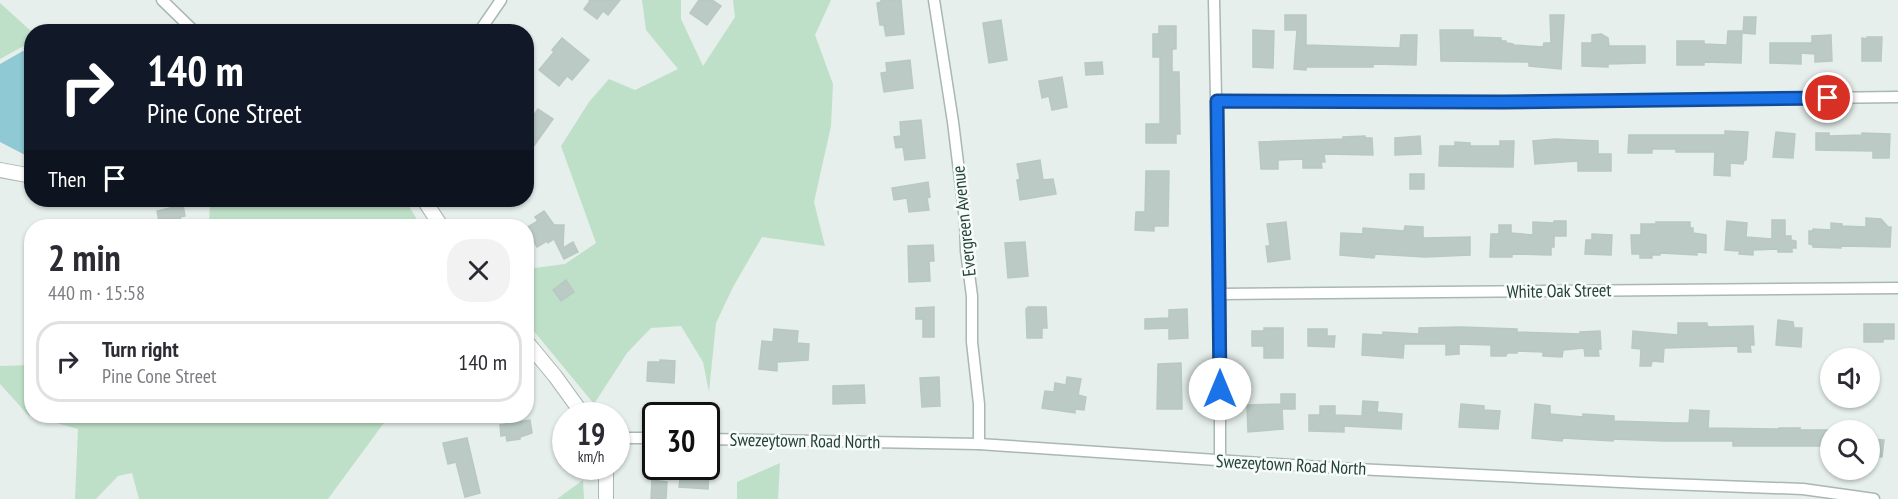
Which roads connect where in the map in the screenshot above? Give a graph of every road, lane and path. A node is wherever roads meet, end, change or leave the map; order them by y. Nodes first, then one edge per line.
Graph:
1 (162, 0) edge
2 (501, 0) edge
3 (934, 0) edge
4 (1214, 0) edge
5 (187, 24) edge
6 (484, 24) edge
7 (1898, 97) edge
8 (1217, 101) junction
9 (0, 170) edge
10 (24, 174) edge
11 (1898, 288) edge
12 (1221, 294) junction
13 (534, 351) edge
14 (574, 402) edge
15 (720, 439) edge
16 (979, 444) junction
17 (1220, 461) junction
18 (606, 480) edge
19 (606, 499) edge
20 (1874, 499) edge

1 - 5 street
2 - 6 street
3 - 16 street, Evergreen Avenue
4 - 8 street
7 - 8 street
8 - 12 street
9 - 10 street
11 - 12 street, White Oak Street
12 - 17 street
13 - 14 street
15 - 16 street, Swezeytown Road North
16 - 17 street, Swezeytown Road North
17 - 20 street, Swezeytown Road North
18 - 19 street

